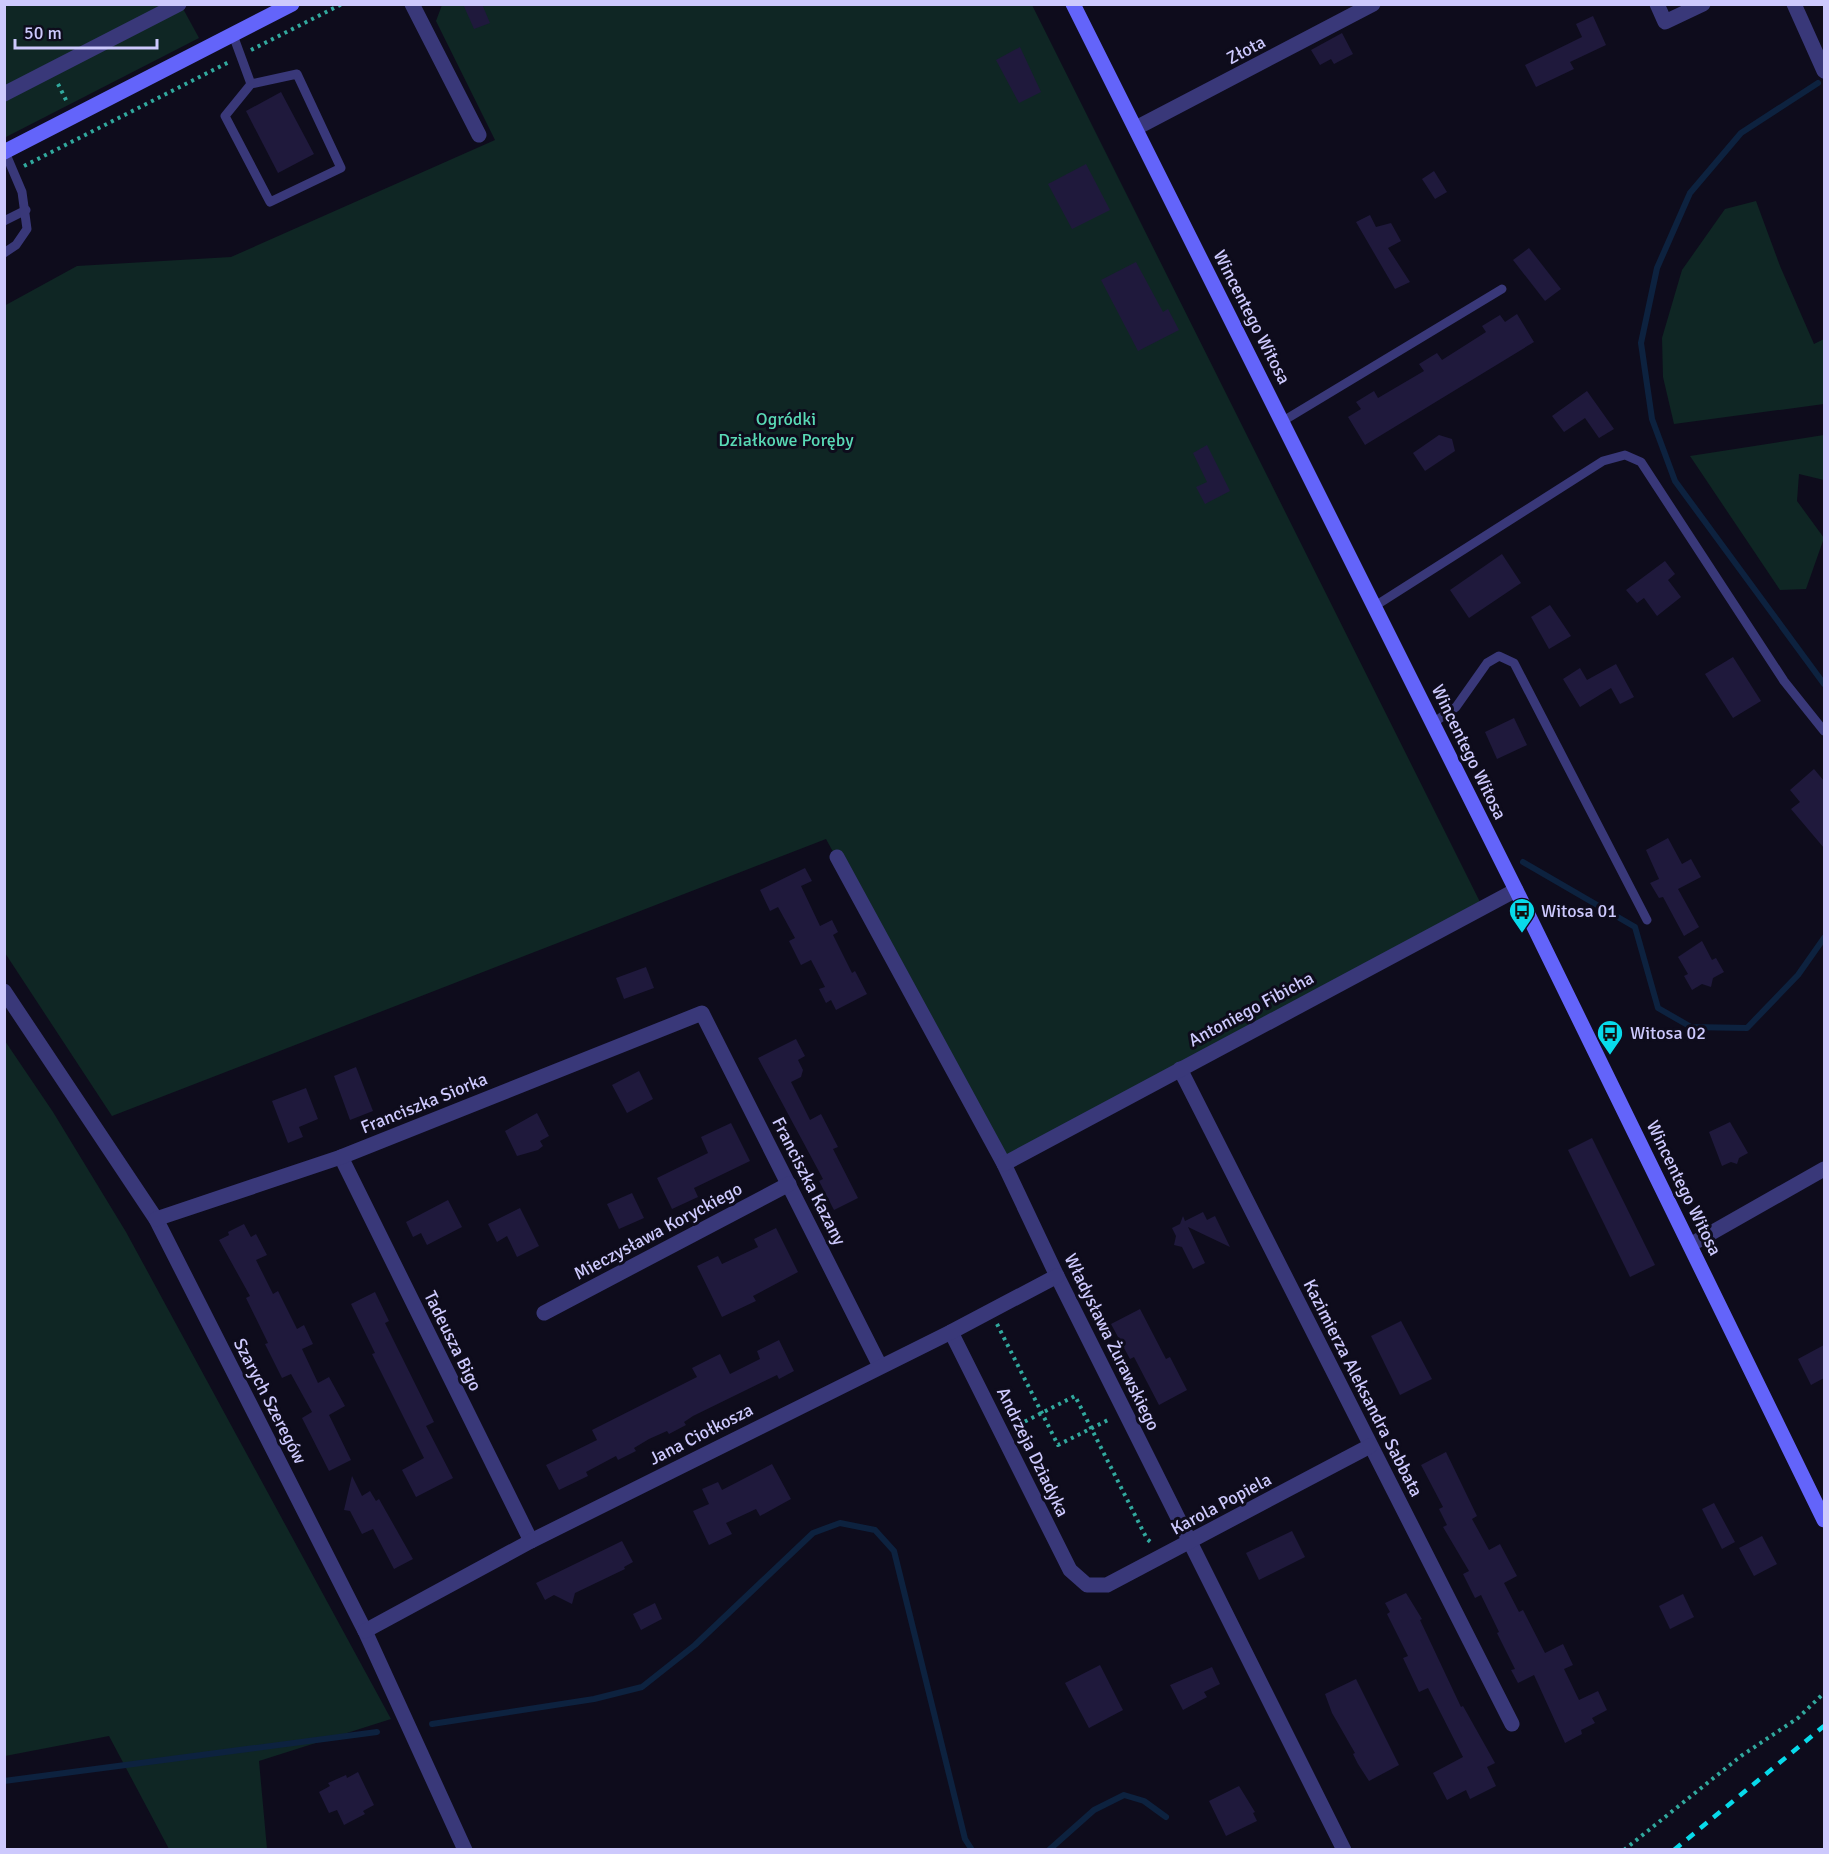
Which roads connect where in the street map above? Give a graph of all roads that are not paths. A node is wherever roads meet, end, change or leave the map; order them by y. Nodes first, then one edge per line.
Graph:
1 (179, 4) edge
2 (292, 4) edge
3 (412, 4) edge
4 (1073, 4) edge
5 (1373, 4) edge
6 (1657, 4) edge
7 (1703, 4) edge
8 (1794, 4) edge
9 (233, 35) junction
10 (1824, 71) edge
11 (251, 84) junction
12 (4, 94) edge
13 (1136, 128) junction
14 (479, 135) dead end
15 (5, 152) edge
16 (26, 210) junction
17 (4, 221) edge
18 (4, 253) edge
19 (1502, 289) dead end
20 (1283, 421) junction
21 (1375, 606) junction
22 (1433, 723) junction
23 (1824, 731) edge
24 (837, 857) dead end
25 (1516, 890) junction
26 (1647, 920) dead end
27 (4, 991) edge
28 (702, 1013) joint
29 (1180, 1070) junction
30 (341, 1157) junction
31 (1004, 1164) junction
32 (1824, 1169) edge
33 (789, 1184) junction
34 (156, 1218) junction
35 (1690, 1245) junction
36 (1057, 1276) junction
37 (544, 1313) dead end
38 (951, 1332) junction
39 (880, 1366) junction
40 (1370, 1446) junction
41 (1824, 1520) edge
42 (531, 1541) junction
43 (1190, 1543) junction
44 (1087, 1585) joint
45 (365, 1631) junction
46 (1512, 1724) dead end
47 (465, 1850) edge
48 (1344, 1850) edge

1 - 12 street
2 - 9 street
3 - 14 street
4 - 13 street, Wincentego Witosa
5 - 13 street, Złota
6 - 7 street
8 - 10 street
9 - 11 lane
9 - 15 street
11 - 11 lane
13 - 20 street, Wincentego Witosa
15 - 16 lane
16 - 17 lane
16 - 18 lane
19 - 20 lane
20 - 21 street, Wincentego Witosa
21 - 22 street, Wincentego Witosa
21 - 23 lane
22 - 25 street, Wincentego Witosa
22 - 26 lane
24 - 31 street, Władysława Żurawskiego
25 - 29 street, Antoniego Fibicha
25 - 35 street, Wincentego Witosa
27 - 34 street, Szarych Szeregów
28 - 30 street, Franciszka Siorka
28 - 33 street, Franciszka Kazany
29 - 31 street, Antoniego Fibicha
29 - 40 street, Kazimierza Aleksandra Sabbata
30 - 34 street, Franciszka Siorka
30 - 42 street, Tadeusza Bigo
31 - 36 street, Władysława Żurawskiego
32 - 35 street
33 - 37 street, Mieczysława Koryckiego
33 - 39 street, Franciszka Kazany
34 - 45 street, Szarych Szeregów
35 - 41 street, Wincentego Witosa
36 - 38 street, Jana Ciołkosza
36 - 43 street, Władysława Żurawskiego
38 - 39 street, Jana Ciołkosza
38 - 44 street, Andrzeja Dziadyka
39 - 42 street, Jana Ciołkosza
40 - 43 street, Karola Popiela
40 - 46 street, Kazimierza Aleksandra Sabbata
42 - 45 street, Jana Ciołkosza
43 - 44 street, Karola Popiela
43 - 48 street, Władysława Żurawskiego
45 - 47 street, Szarych Szeregów

